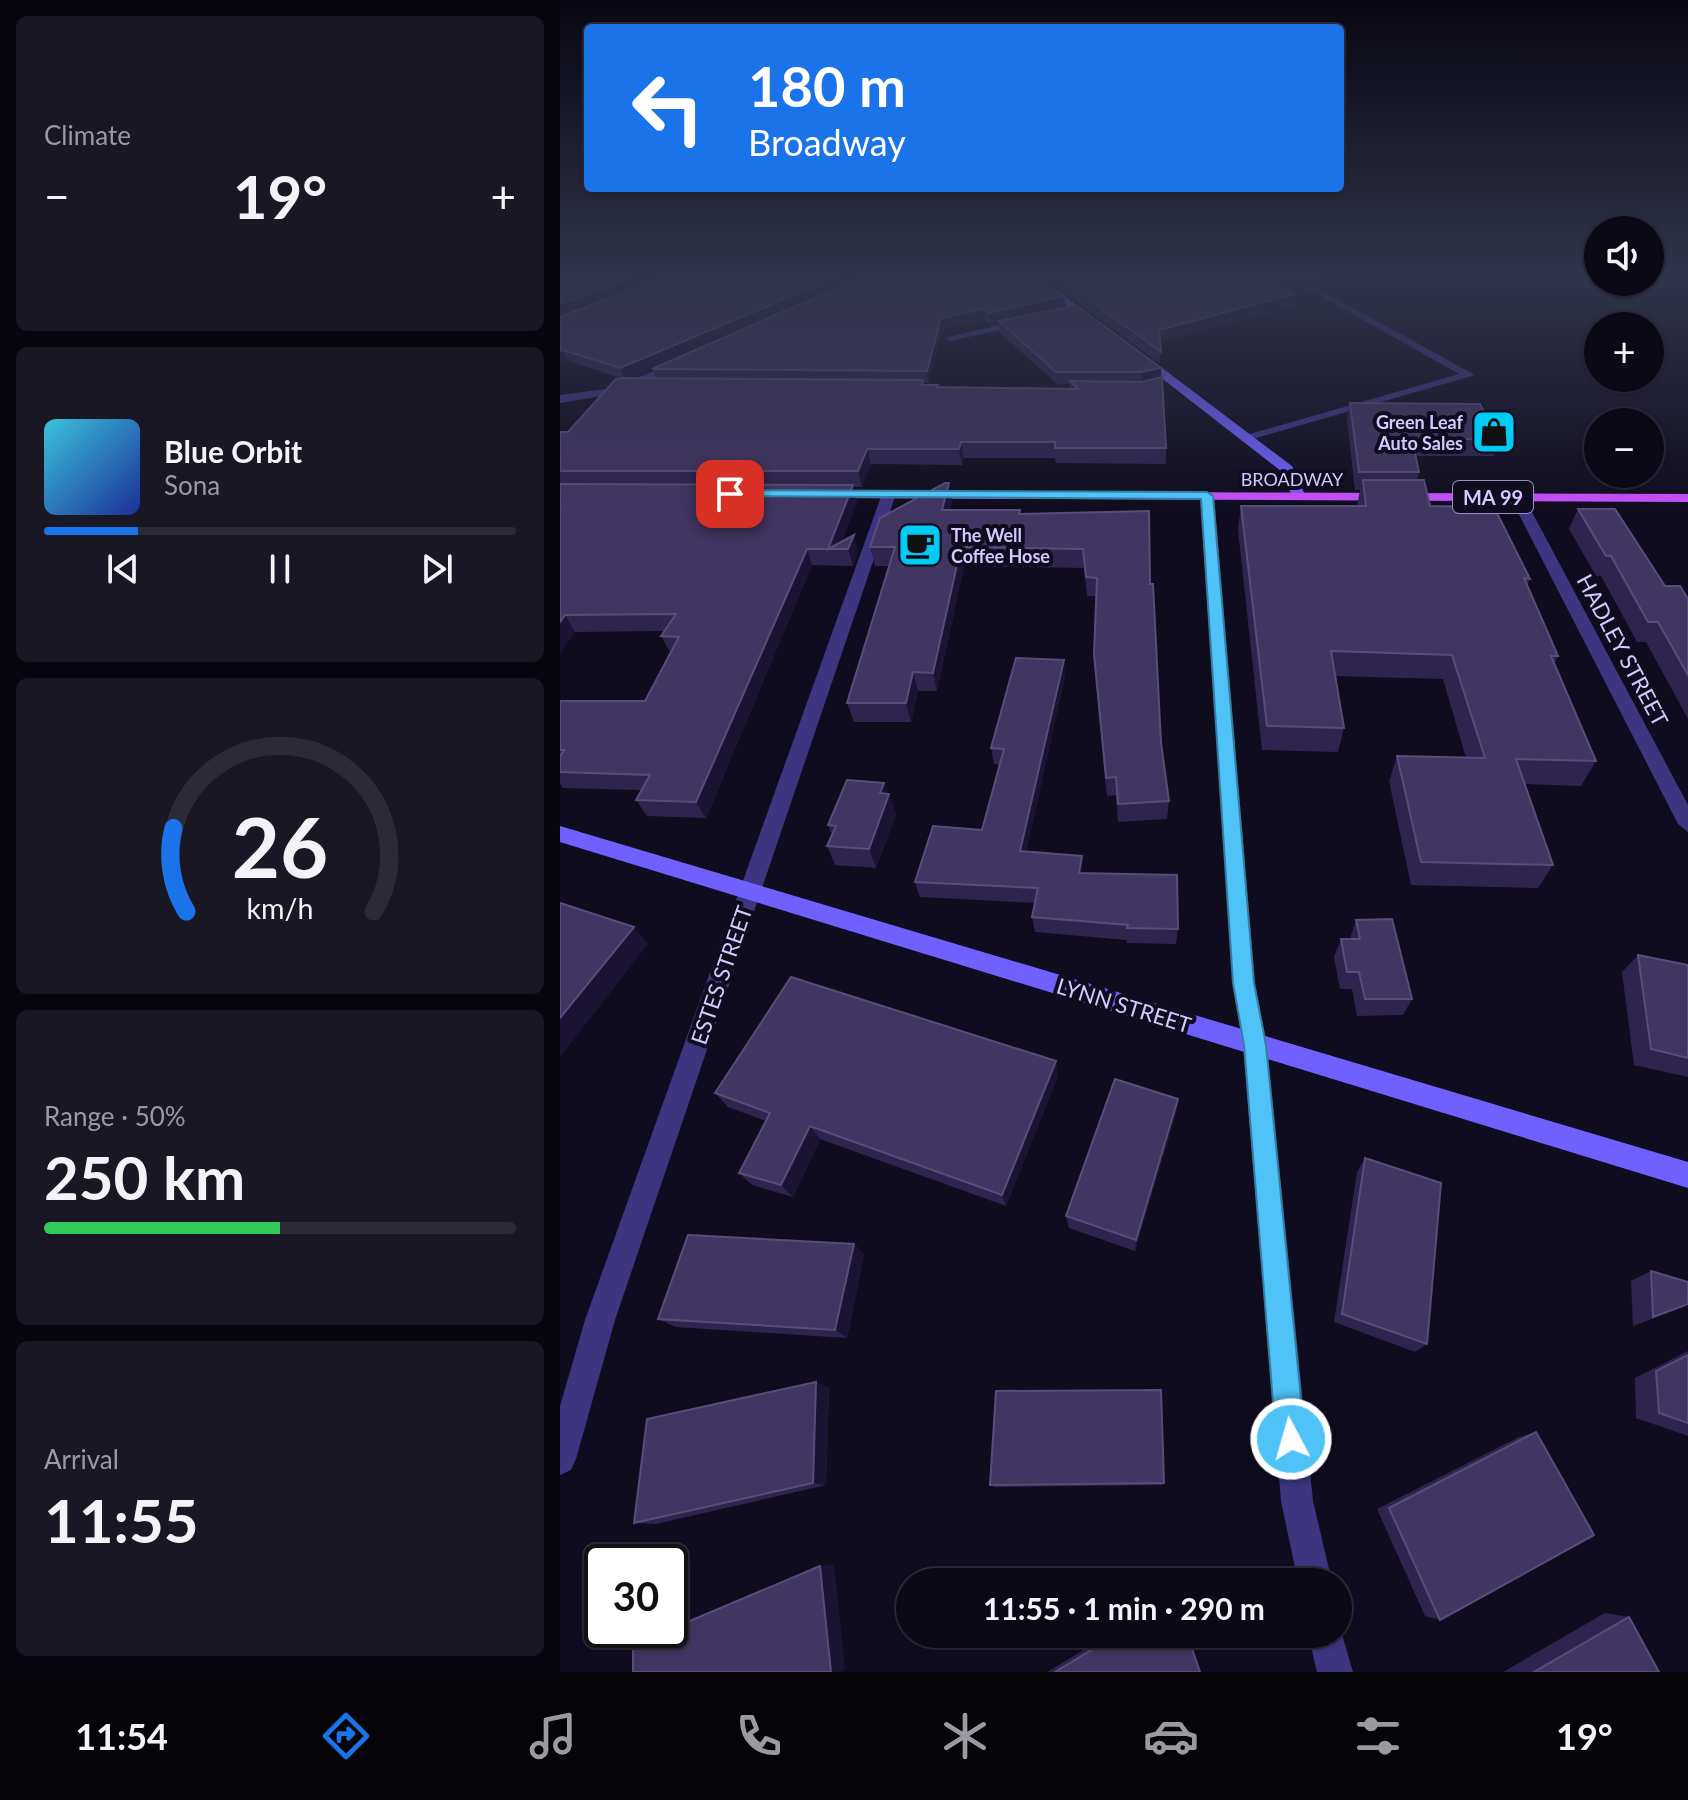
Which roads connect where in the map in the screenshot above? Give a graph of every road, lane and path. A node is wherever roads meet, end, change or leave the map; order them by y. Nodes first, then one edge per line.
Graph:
1 (695, 356) edge
2 (1138, 356) edge
3 (1435, 356) edge
4 (1176, 384) junction
5 (625, 387) junction
6 (1153, 388) edge
7 (662, 389) edge
8 (560, 399) edge
9 (1250, 438) junction
10 (809, 494) edge
11 (889, 494) junction
12 (1207, 496) junction
13 (1299, 497) junction
14 (1517, 497) junction
15 (1688, 498) edge
16 (1688, 824) edge
17 (560, 834) edge
18 (749, 892) junction
19 (1255, 1045) junction
20 (1688, 1175) edge
21 (560, 1459) edge
22 (1312, 1568) edge
23 (1329, 1648) edge
24 (1335, 1672) edge

1 - 5 street
2 - 4 main road
3 - 9 street
4 - 6 street
4 - 9 main road
5 - 7 street
5 - 8 street
9 - 13 main road
10 - 11 main road, BROADWAY / MA 99
11 - 12 main road, BROADWAY / MA 99
11 - 18 street, ESTES STREET
12 - 13 main road, BROADWAY / MA 99
12 - 19 street
13 - 14 main road, BROADWAY / MA 99
14 - 15 main road, BROADWAY / MA 99
14 - 16 street, HADLEY STREET
17 - 18 main road, LYNN STREET
18 - 19 main road, LYNN STREET
18 - 21 street, ESTES STREET
19 - 20 main road, LYNN STREET
19 - 22 street
23 - 24 street

